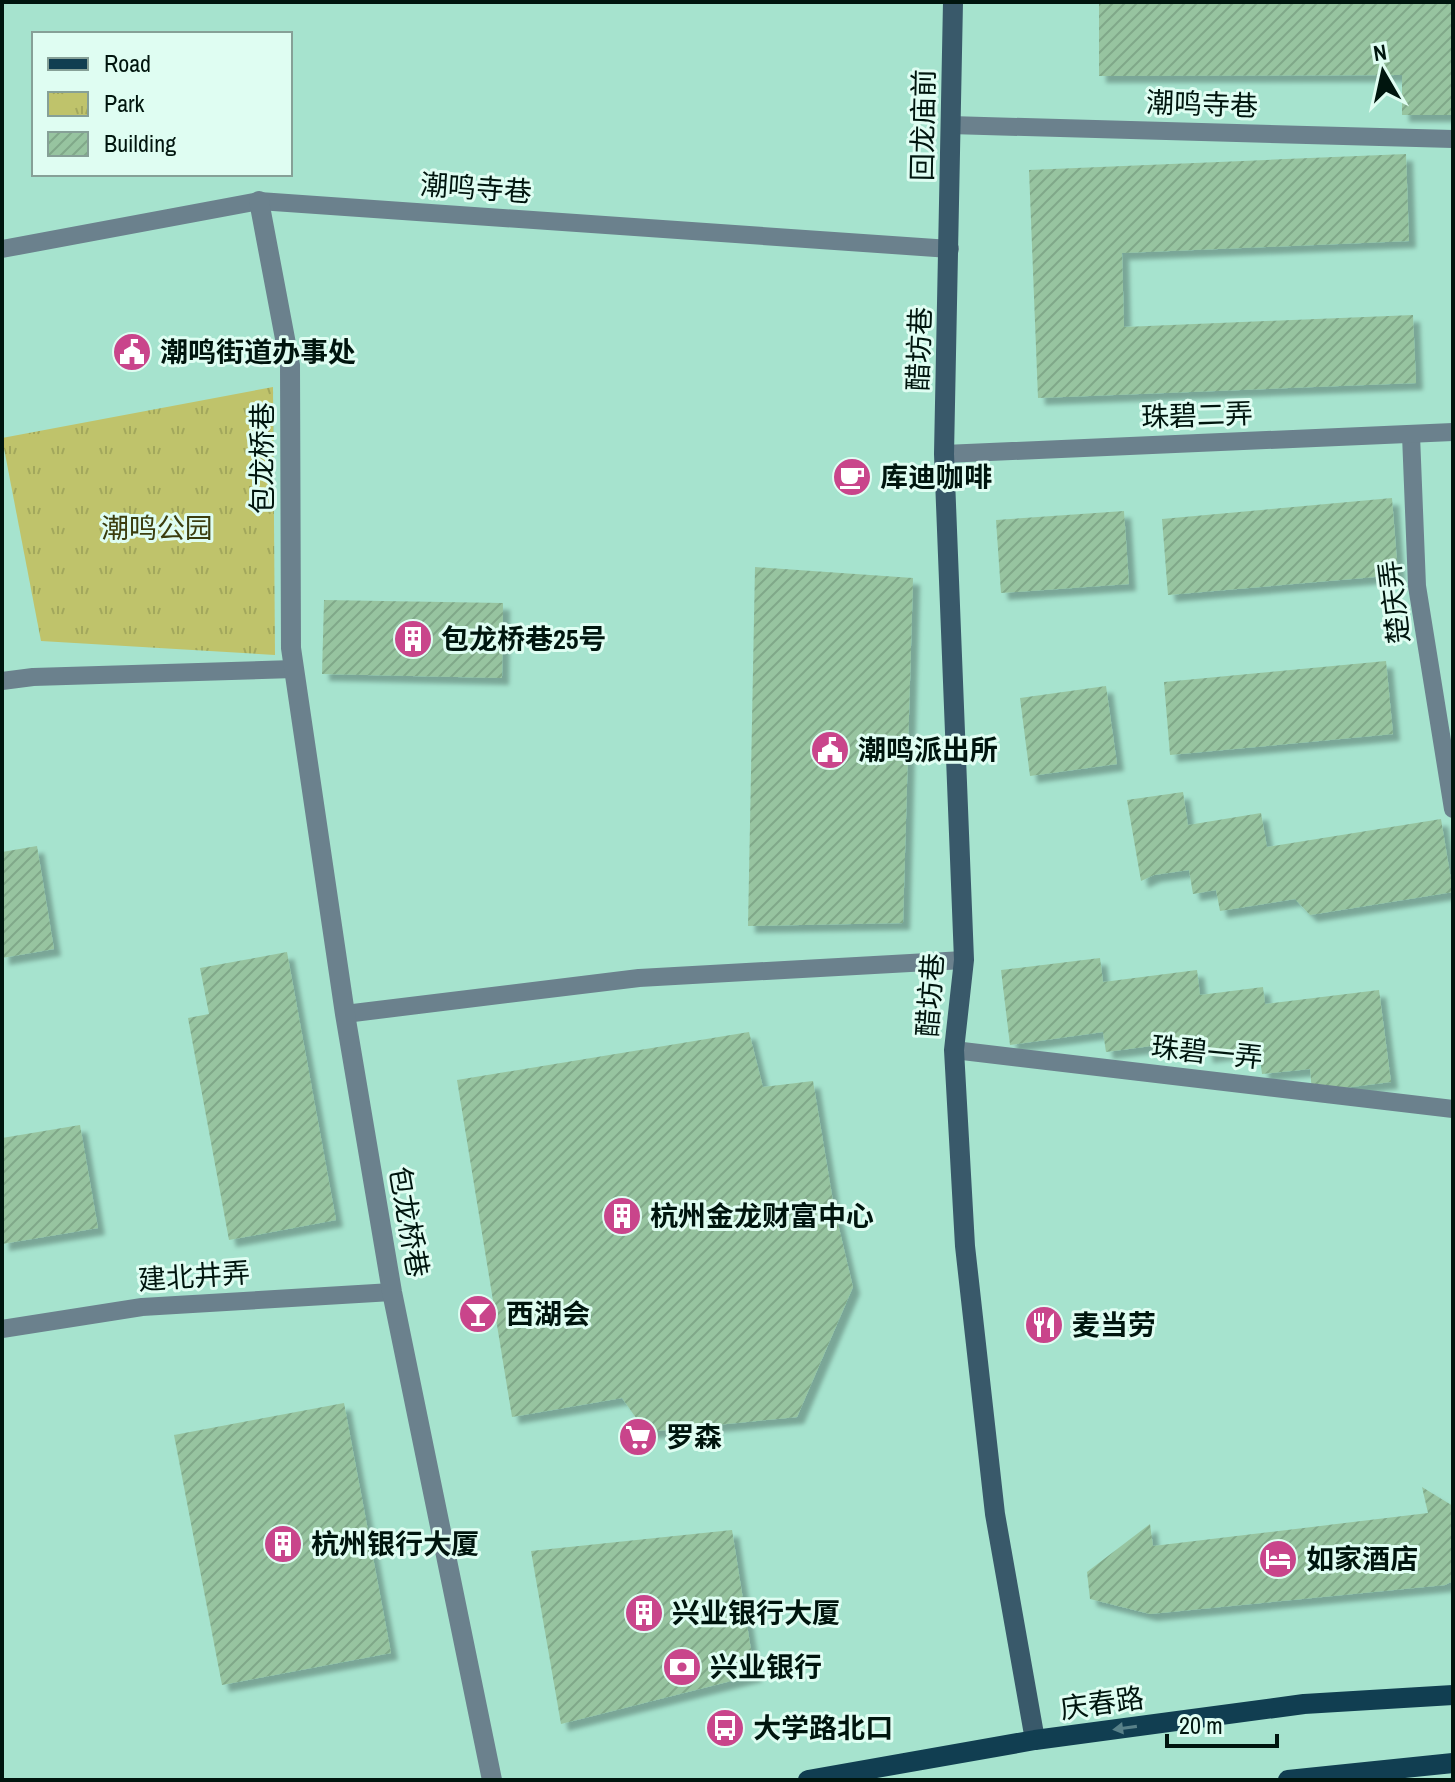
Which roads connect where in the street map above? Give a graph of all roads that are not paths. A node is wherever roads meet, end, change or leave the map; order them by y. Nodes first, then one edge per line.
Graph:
1 (953, 2) edge
2 (950, 125) junction
3 (1453, 139) edge
4 (259, 201) junction
5 (2, 249) edge
6 (950, 249) junction
7 (1453, 432) edge
8 (1411, 435) junction
9 (944, 454) junction
10 (294, 669) junction
11 (2, 681) edge
12 (1453, 809) edge
13 (964, 960) junction
14 (345, 1014) junction
15 (954, 1050) junction
16 (1453, 1109) edge
17 (392, 1292) junction
18 (2, 1329) edge
19 (1453, 1695) edge
20 (1035, 1740) junction
21 (1453, 1763) edge
22 (492, 1780) edge
23 (808, 1780) edge
24 (1288, 1780) edge

1 - 2 street, 回龙庙前
2 - 3 lane, 潮鸣寺巷
2 - 6 street, 回龙庙前
4 - 5 lane, 潮鸣寺巷
4 - 6 lane, 潮鸣寺巷
4 - 10 street, 包龙桥巷
6 - 9 street, 醋坊巷
7 - 8 lane, 珠碧二弄
8 - 9 lane, 珠碧二弄
8 - 12 lane, 楚庆弄
9 - 13 street, 醋坊巷
10 - 11 lane
10 - 14 street, 包龙桥巷
13 - 14 lane
13 - 15 street, 醋坊巷
14 - 17 street, 包龙桥巷
15 - 16 lane, 珠碧一弄
15 - 20 street, 醋坊巷
17 - 18 lane, 建北井弄
17 - 22 street, 包龙桥巷
19 -> 20 main road, 庆春路
20 - 23 main road, 庆春路
21 - 24 main road

